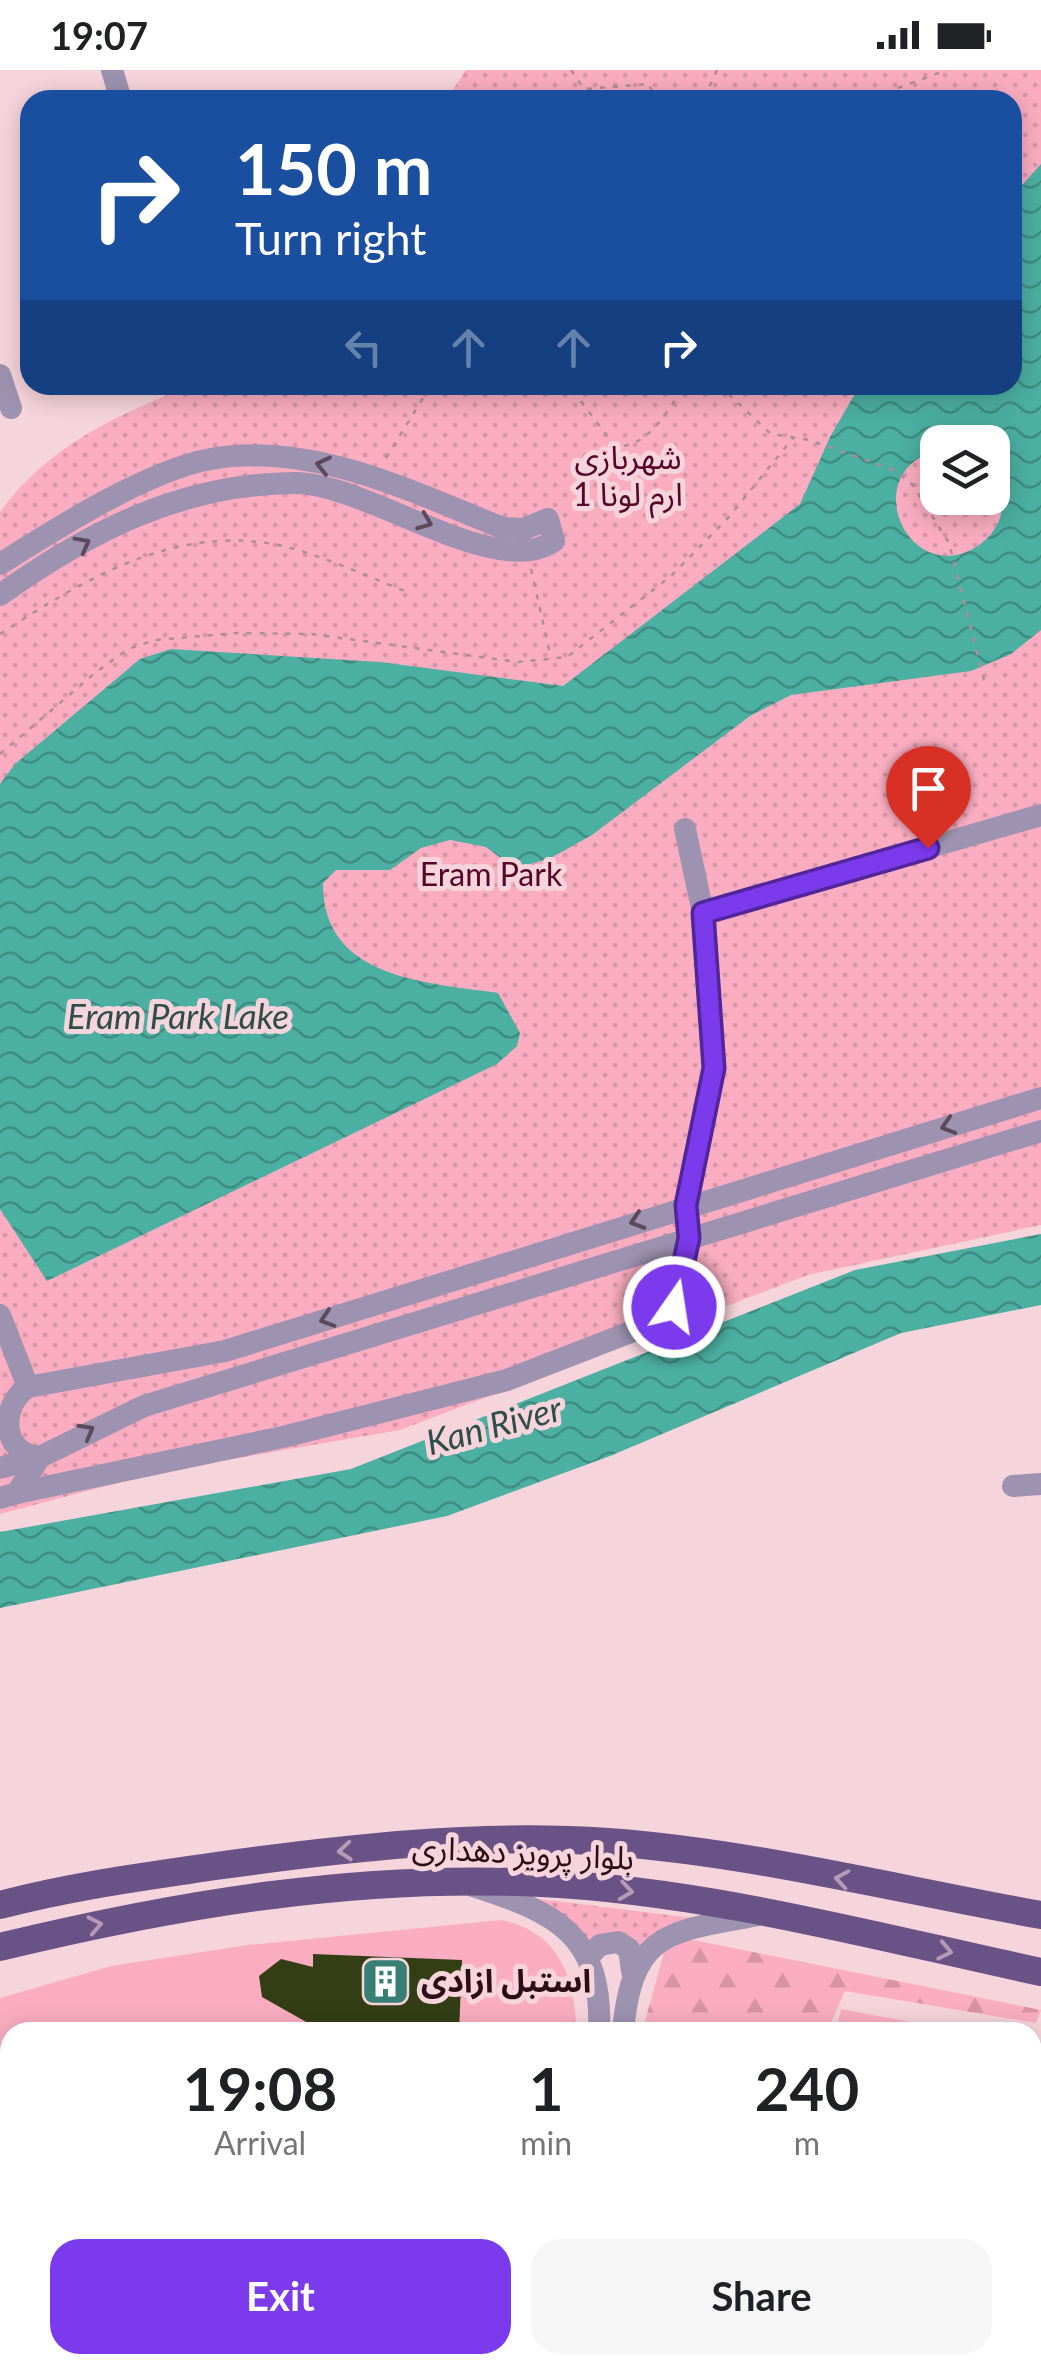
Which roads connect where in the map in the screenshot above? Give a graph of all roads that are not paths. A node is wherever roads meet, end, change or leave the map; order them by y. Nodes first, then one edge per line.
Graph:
1 (0, 374) edge
2 (11, 408) dead end
3 (371, 488) junction
4 (32, 558) junction
5 (0, 564) edge
6 (0, 595) edge
7 (1041, 815) edge
8 (685, 829) dead end
9 (703, 913) junction
10 (1033, 1101) edge
11 (1039, 1132) edge
12 (686, 1205) junction
13 (689, 1238) junction
14 (0, 1316) edge
15 (28, 1387) junction
16 (2, 1410) edge
17 (40, 1456) junction
18 (0, 1468) edge
19 (1041, 1484) edge
20 (1013, 1486) dead end
21 (8, 1495) edge
22 (455, 1880) junction
23 (0, 1905) edge
24 (766, 1914) junction
25 (1041, 1916) edge
26 (0, 1947) edge
27 (588, 1957) junction
28 (632, 1972) junction
29 (1041, 1972) edge
30 (599, 2022) edge
31 (624, 2022) edge

1 - 2 street
3 -> 3 street
3 - 4 street
4 - 5 street
4 - 6 street
7 - 9 street
8 - 9 street
9 - 12 street
10 - 11 street
10 -> 12 street
11 - 13 street
12 - 13 street
12 -> 15 street
17 -> 13 street
13 - 21 street
14 - 15 street
15 - 16 street
16 - 17 street
17 - 18 street
17 - 21 street
19 - 20 street
22 -> 24 main road, بلوار پرویز دهداری
26 -> 22 main road, بلوار پرویز دهداری
22 - 27 street
25 -> 23 main road, بلوار پرویز دهداری
24 - 28 street
24 -> 29 main road, بلوار پرویز دهداری
27 - 28 street
27 - 30 street
28 - 31 street

